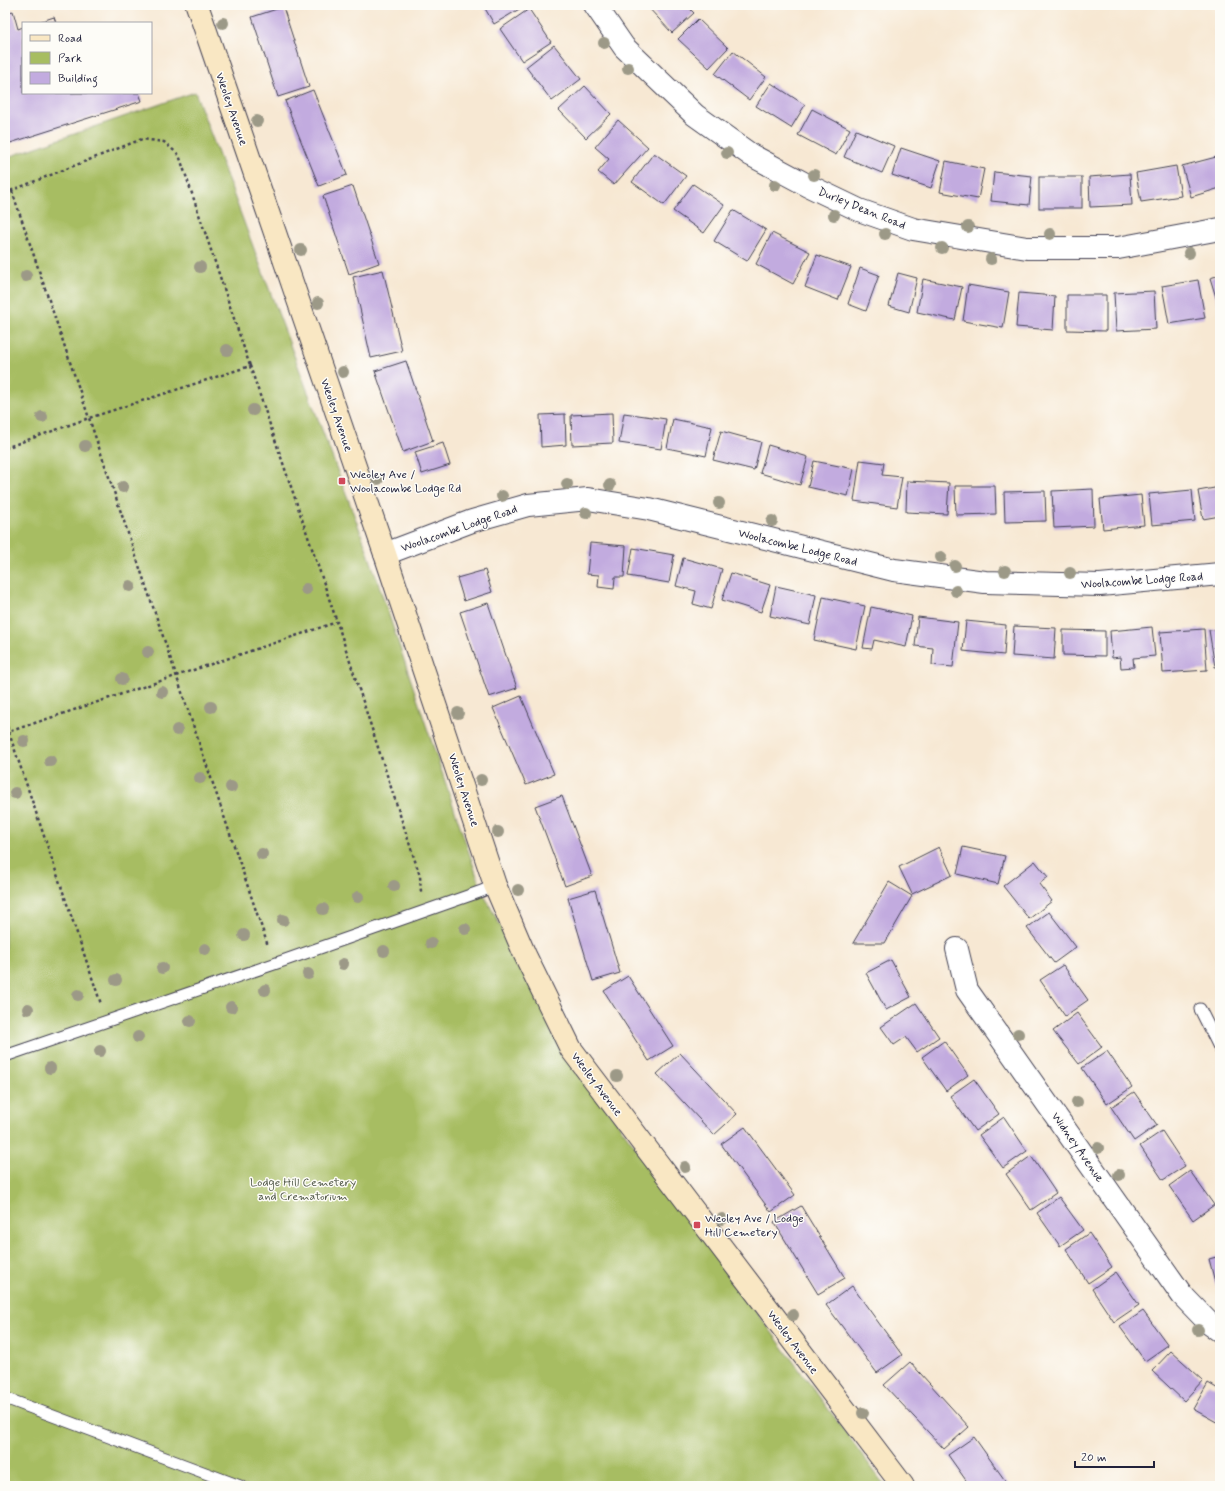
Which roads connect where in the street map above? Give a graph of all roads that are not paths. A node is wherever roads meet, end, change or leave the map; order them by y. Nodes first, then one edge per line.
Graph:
1 (197, 5) edge
2 (595, 5) edge
3 (1220, 228) edge
4 (385, 554) junction
5 (1220, 574) edge
6 (495, 885) junction
7 (957, 949) dead end
8 (1200, 1009) dead end
9 (1220, 1049) edge
10 (5, 1056) edge
11 (1220, 1331) edge
12 (5, 1398) edge
13 (240, 1486) edge
14 (903, 1486) edge

1 - 4 street, Weoley Avenue
2 - 3 street, Durley Dean Road
4 - 5 street, Woolacombe Lodge Road
4 - 6 street, Weoley Avenue
6 - 10 lane
6 - 14 street, Weoley Avenue
7 - 11 street, Widney Avenue
8 - 9 lane
12 - 13 lane

